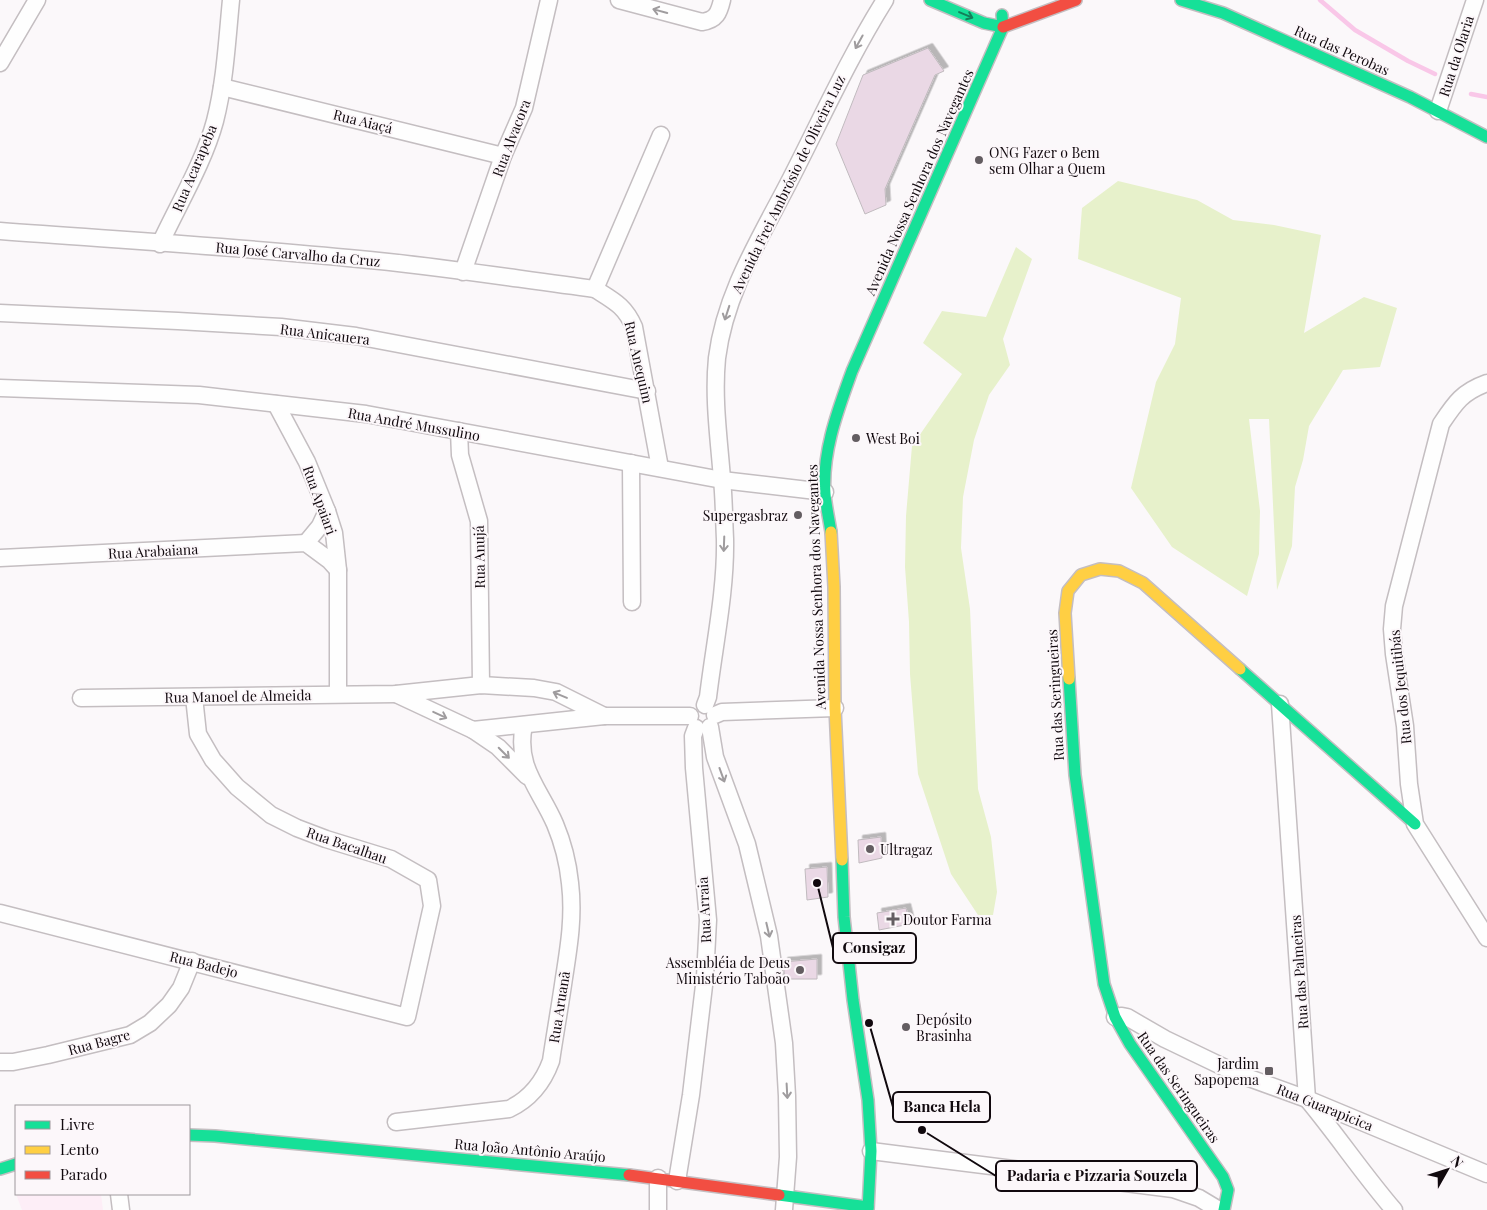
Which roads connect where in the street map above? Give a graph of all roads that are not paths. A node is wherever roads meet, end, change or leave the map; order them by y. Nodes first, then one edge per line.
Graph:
1 (37, 0) edge
2 (231, 0) edge
3 (549, 0) edge
4 (619, 0) edge
5 (722, 0) edge
6 (885, 0) edge
7 (930, 0) edge
8 (1076, 0) edge
9 (1181, 0) edge
10 (1475, 0) edge
11 (989, 10) dead end
12 (1008, 25) junction
13 (0, 62) edge
14 (222, 87) junction
15 (1438, 111) junction
16 (661, 135) dead end
17 (1487, 137) edge
18 (503, 156) junction
19 (0, 231) edge
20 (160, 244) junction
21 (463, 272) junction
22 (595, 289) junction
23 (0, 313) edge
24 (1487, 383) edge
25 (0, 388) edge
26 (647, 391) junction
27 (276, 404) junction
28 (459, 431) junction
29 (631, 463) junction
30 (660, 468) junction
31 (722, 480) junction
32 (825, 492) junction
33 (327, 511) junction
34 (306, 543) junction
35 (0, 558) edge
36 (338, 570) junction
37 (632, 602) dead end
38 (481, 685) junction
39 (338, 694) junction
40 (396, 694) junction
41 (194, 696) junction
42 (81, 698) dead end
43 (1280, 704) junction
44 (835, 708) junction
45 (604, 716) junction
46 (703, 718) junction
47 (524, 725) junction
48 (473, 730) junction
49 (532, 782) junction
50 (1415, 824) junction
51 (0, 913) edge
52 (1487, 938) edge
53 (192, 961) junction
54 (407, 1017) joint
55 (1115, 1017) junction
56 (1164, 1039) junction
57 (0, 1062) edge
58 (1144, 1066) junction
59 (1307, 1099) junction
60 (396, 1122) dead end
61 (190, 1135) edge
62 (871, 1151) junction
63 (15, 1164) edge
64 (0, 1168) edge
65 (1487, 1174) edge
66 (658, 1178) junction
67 (677, 1181) junction
68 (119, 1195) edge
69 (785, 1203) edge
70 (868, 1209) edge
71 (121, 1210) edge
72 (658, 1210) edge
73 (1218, 1210) edge
74 (1224, 1210) edge
75 (1394, 1210) edge

1 - 13 street
2 - 14 street, Rua Acarapeba
3 - 18 street, Rua Alvacora
5 -> 4 street
6 -> 31 street, Avenida Frei Ambrósio de Oliveira Luz
7 -> 12 street
8 - 12 street
9 - 15 street, Rua das Perobas
10 - 15 street, Rua da Olaria
11 - 12 street
12 - 32 street, Avenida Nossa Senhora dos Navegantes
14 - 18 street, Rua Aiaçá
14 - 20 street, Rua Acarapeba
15 - 17 street, Rua das Perobas
16 - 22 street
18 - 21 street, Rua Alvacora
19 - 20 street, Rua José Carvalho da Cruz
20 - 21 street, Rua José Carvalho da Cruz
21 - 22 street, Rua José Carvalho da Cruz
22 - 26 street, Rua Anequim
23 - 26 street, Rua Anicauera
24 - 50 street, Rua dos Jequitibás
25 - 27 street, Rua André Mussulino
26 - 30 street, Rua Anequim
27 - 28 street, Rua André Mussulino
27 - 33 street, Rua Apaiari
28 - 29 street, Rua André Mussulino
28 - 38 street, Rua Anujá
29 - 30 street, Rua André Mussulino
29 - 37 street
30 - 31 street, Rua André Mussulino
31 - 32 street, Rua André Mussulino
31 -> 46 street, Avenida Frei Ambrósio de Oliveira Luz
32 - 44 street, Avenida Nossa Senhora dos Navegantes
33 - 34 street
33 - 36 street, Rua Apaiari
34 - 35 street, Rua Arabaiana
34 - 36 street
36 - 39 street, Rua Apaiari
38 - 40 street, Rua Manoel de Almeida
45 -> 38 street, Rua Manoel de Almeida
39 - 40 street, Rua Manoel de Almeida
39 - 41 street, Rua Manoel de Almeida
40 -> 48 street, Rua Manoel de Almeida
41 - 42 street, Rua Manoel de Almeida
41 - 54 street, Rua Bacalhau
43 - 50 street, Rua das Seringueiras
43 - 55 street, Rua das Seringueiras
43 - 59 street, Rua das Palmeiras
44 - 46 street, Rua Manoel de Almeida
44 - 62 street, Avenida Nossa Senhora dos Navegantes
45 - 46 street, Rua Manoel de Almeida
45 - 47 street, Rua Manoel de Almeida
46 - 67 street, Rua Arraia
46 -> 69 street, Avenida Frei Ambrósio de Oliveira Luz
47 - 48 street, Rua Manoel de Almeida
47 - 49 street, Rua Aruanã
48 -> 49 street, Rua Aruanã
49 - 60 street, Rua Aruanã
50 - 52 street, Rua dos Jequitibás
51 - 53 street, Rua Badejo
53 - 54 street, Rua Badejo
53 - 57 street, Rua Bagre
55 - 56 street, Rua Guarapicica
55 - 58 street, Rua das Seringueiras
56 - 58 street
56 - 59 street, Rua Guarapicica
58 - 74 street, Rua das Seringueiras
59 - 65 street, Rua Guarapicica
59 - 75 street
61 - 66 street, Rua João Antônio Araújo
62 - 70 street, Avenida Nossa Senhora dos Navegantes
62 - 73 street
63 - 64 street
66 - 67 street, Rua João Antônio Araújo
66 - 72 street
67 - 69 street, Rua João Antônio Araújo
68 - 71 street
69 - 70 street, Rua João Antônio Araújo

